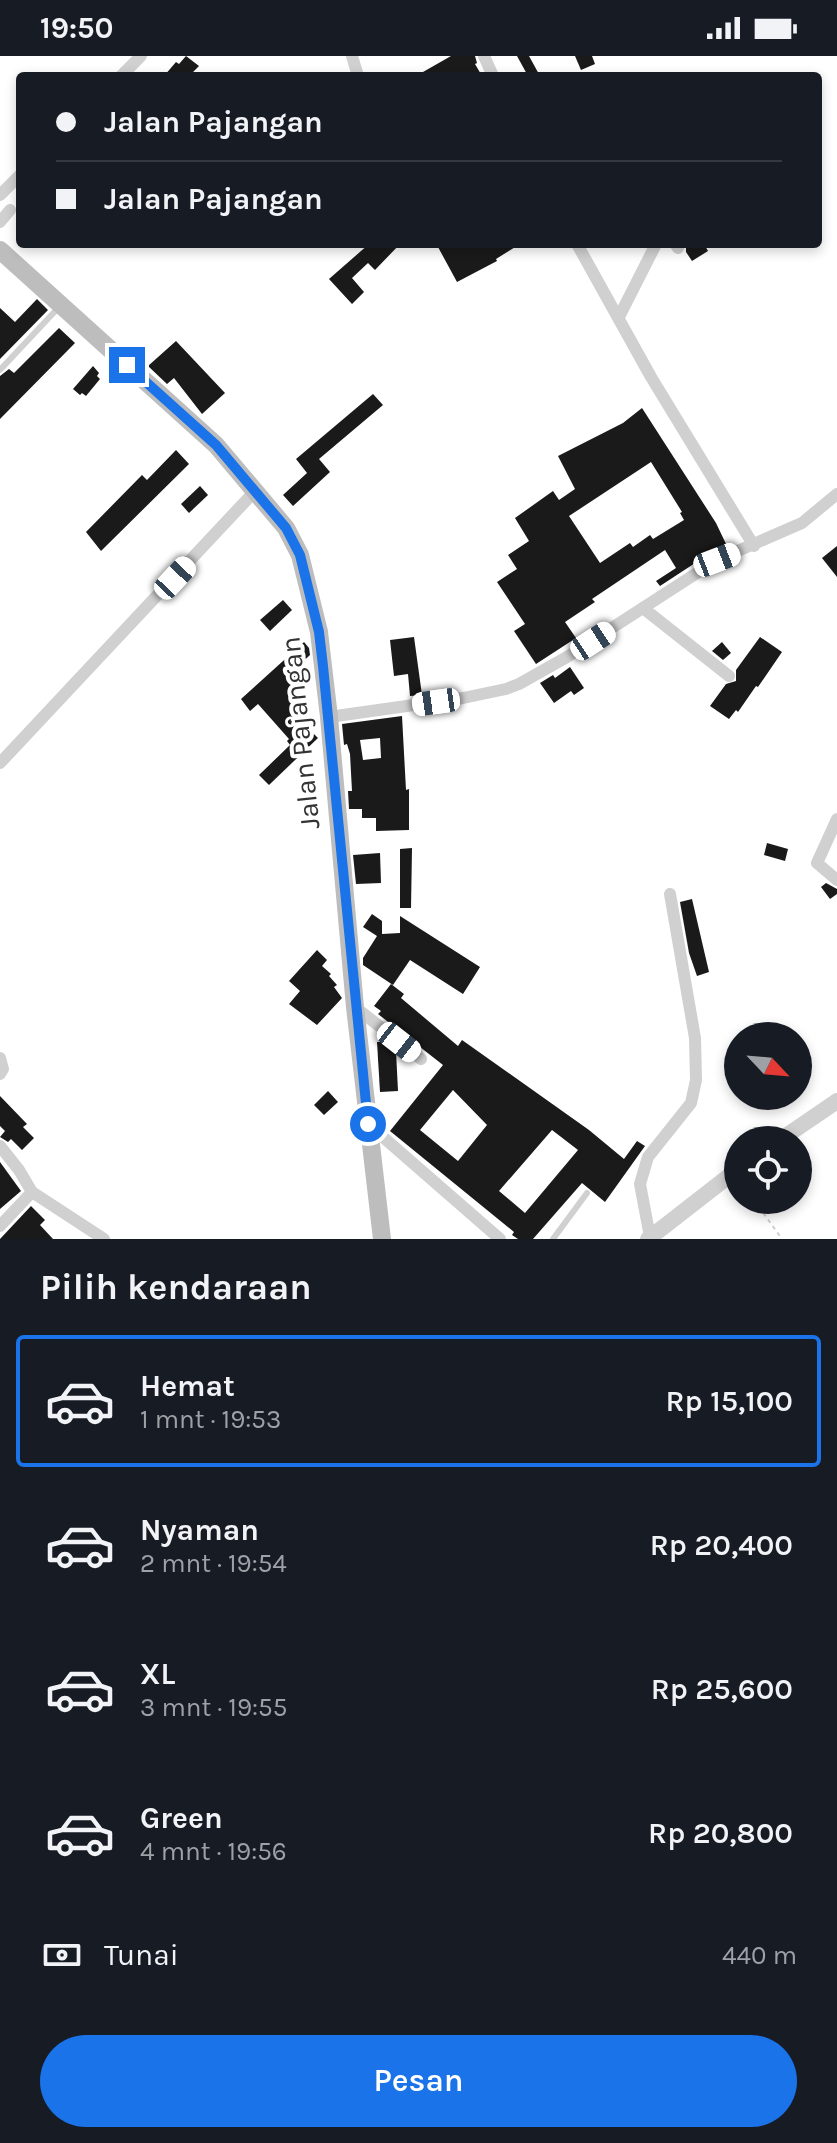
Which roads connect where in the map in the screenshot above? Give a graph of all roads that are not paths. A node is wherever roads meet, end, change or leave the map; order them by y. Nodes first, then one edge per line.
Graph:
1 (141, 56) edge
2 (125, 72) edge
3 (16, 179) edge
4 (0, 195) edge
5 (10, 210) dead end
6 (0, 222) edge
7 (579, 248) edge
8 (654, 248) edge
9 (0, 250) edge
10 (61, 305) junction
11 (619, 317) junction
12 (0, 370) edge
13 (255, 491) junction
14 (837, 494) edge
15 (754, 546) junction
16 (643, 608) junction
17 (729, 676) dead end
18 (329, 717) junction
19 (0, 763) edge
20 (837, 819) edge
21 (837, 880) edge
22 (670, 894) dead end
23 (355, 1007) junction
24 (0, 1058) edge
25 (421, 1059) dead end
26 (0, 1074) edge
27 (837, 1101) edge
28 (368, 1124) junction
29 (800, 1126) edge
30 (0, 1146) edge
31 (724, 1180) edge
32 (32, 1192) junction
33 (587, 1193) dead end
34 (0, 1226) edge
35 (649, 1238) edge
36 (104, 1239) edge
37 (382, 1239) edge
38 (500, 1239) edge
39 (553, 1239) edge

1 - 2 street
3 - 4 street
5 - 6 street
7 - 11 street
8 - 11 street
9 - 10 main road, Jalan Pajangan
10 - 12 lane
10 - 13 main road, Jalan Pajangan
11 - 15 street
13 - 18 main road, Jalan Pajangan
13 - 19 street
14 - 15 street
15 - 16 street
16 - 17 street
16 - 18 street
18 - 23 main road, Jalan Pajangan
20 - 21 street
22 - 35 street
23 - 25 street
23 - 28 main road, Jalan Pajangan
24 - 26 street
27 - 29 street
28 - 37 main road, Jalan Pajangan
28 - 38 street
30 - 32 street
31 - 35 street
32 - 34 street
32 - 36 street
33 - 39 lane

